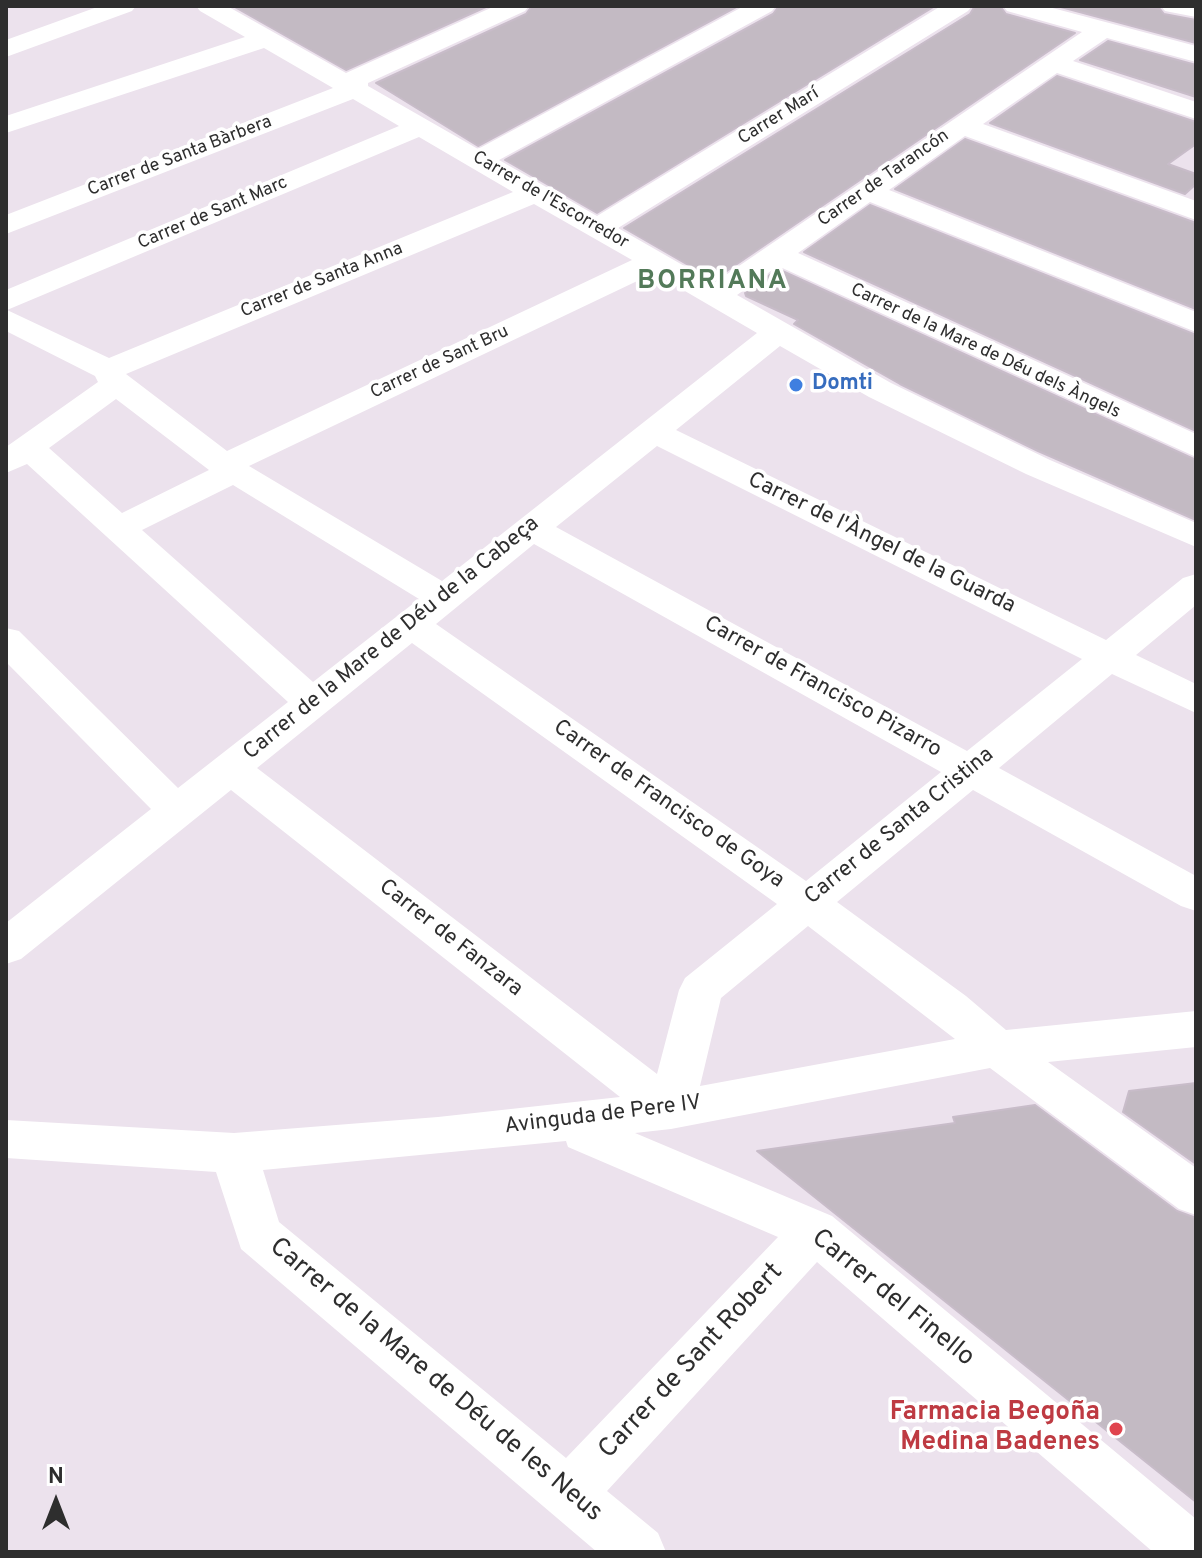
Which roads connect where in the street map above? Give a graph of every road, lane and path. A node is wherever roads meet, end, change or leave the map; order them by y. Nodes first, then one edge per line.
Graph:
1 (209, 6) edge
2 (516, 6) edge
3 (763, 6) edge
4 (959, 6) edge
5 (1016, 6) edge
6 (1174, 6) edge
7 (103, 8) edge
8 (1196, 9) edge
9 (1103, 29) junction
10 (266, 39) junction
11 (6, 49) edge
12 (1196, 54) edge
13 (1053, 63) junction
14 (355, 89) junction
15 (1196, 111) edge
16 (6, 125) edge
17 (962, 126) junction
18 (420, 127) junction
19 (478, 160) junction
20 (867, 191) junction
21 (536, 193) junction
22 (1196, 211) edge
23 (6, 225) edge
24 (599, 227) junction
25 (776, 254) junction
26 (655, 261) junction
27 (715, 296) junction
28 (6, 301) edge
29 (6, 319) edge
30 (1196, 323) edge
31 (778, 332) junction
32 (112, 377) junction
33 (653, 431) junction
34 (1196, 447) edge
35 (17, 455) edge
36 (229, 468) junction
37 (119, 528) junction
38 (531, 528) junction
39 (1196, 536) edge
40 (1196, 586) edge
41 (444, 598) junction
42 (410, 624) junction
43 (6, 640) edge
44 (1109, 657) junction
45 (1196, 700) edge
46 (312, 702) junction
47 (230, 768) junction
48 (970, 770) junction
49 (176, 810) junction
50 (1196, 895) edge
51 (807, 903) junction
52 (6, 947) edge
53 (1196, 1029) edge
54 (997, 1049) junction
55 (671, 1110) junction
56 (6, 1139) edge
57 (234, 1153) junction
58 (1196, 1195) edge
59 (815, 1231) junction
60 (569, 1493) junction
61 (639, 1552) edge
62 (1194, 1552) edge

1 - 10 street, Carrer de l'Escorredor
2 - 14 street, Carrer de Santa Bàrbera
3 - 19 street
4 - 24 street, Carrer Marí
5 - 9 street
6 - 8 street
7 - 11 street
9 - 12 street
9 - 13 street, Carrer de Tarancón
10 - 14 street, Carrer de l'Escorredor
10 - 16 street
13 - 15 street
13 - 17 street, Carrer de Tarancón
14 - 18 street, Carrer de l'Escorredor
14 - 23 street, Carrer de Santa Bàrbera
17 - 20 street, Carrer de Tarancón
17 - 22 street
18 - 19 street, Carrer de l'Escorredor
18 - 28 street, Carrer de Sant Marc
19 - 21 street, Carrer de l'Escorredor
20 - 25 street, Carrer de Tarancón
20 - 30 street
21 - 24 street, Carrer de l'Escorredor
21 - 32 street, Carrer de Santa Anna
24 - 26 street, Carrer de l'Escorredor
25 - 27 street, Carrer de Tarancón
25 - 34 street, Carrer de la Mare de Déu dels Àngels
26 - 27 street, Carrer de l'Escorredor
26 - 36 street, Carrer de Sant Bru
27 - 31 street, Carrer de l'Escorredor
29 - 32 street
31 - 33 street, Carrer de la Mare de Déu de la Cabeça
31 - 39 street, Carrer de l'Escorredor
32 - 35 street, Carrer de Santa Anna
32 - 36 street
33 - 38 street, Carrer de la Mare de Déu de la Cabeça
33 - 44 street, Carrer de l'Àngel de la Guarda
35 - 37 street
36 - 37 street, Carrer de Sant Bru
36 - 41 street
37 - 46 street
38 - 41 street, Carrer de la Mare de Déu de la Cabeça
38 - 48 street, Carrer de Francisco Pizarro
40 - 44 street, Carrer de Santa Cristina
41 - 42 street, Carrer de la Mare de Déu de la Cabeça
42 - 46 street, Carrer de la Mare de Déu de la Cabeça
42 - 51 street, Carrer de Francisco de Goya
43 - 49 street
44 - 45 street, Carrer de l'Àngel de la Guarda
44 - 48 street, Carrer de Santa Cristina
46 - 47 street, Carrer de la Mare de Déu de la Cabeça
47 - 49 street, Carrer de la Mare de Déu de la Cabeça
47 - 55 street, Carrer de Fanzara
48 - 50 street, Carrer de Francisco Pizarro
48 - 51 street, Carrer de Santa Cristina
49 - 52 street, Carrer de la Mare de Déu de la Cabeça
51 - 54 street, Carrer de Francisco de Goya
51 - 55 street, Carrer de Santa Cristina
53 - 54 street, Avinguda de Pere IV
54 - 55 street, Avinguda de Pere IV
54 - 58 street, Carrer de Francisco de Goya
55 - 57 street, Avinguda de Pere IV
55 - 59 street, Carrer del Finello
56 - 57 street, Avinguda de Pere IV
57 - 60 street, Carrer de la Mare de Déu de les Neus
59 - 60 street, Carrer de Sant Robert
59 - 62 street, Carrer del Finello
60 - 61 street, Carrer de la Mare de Déu de les Neus

